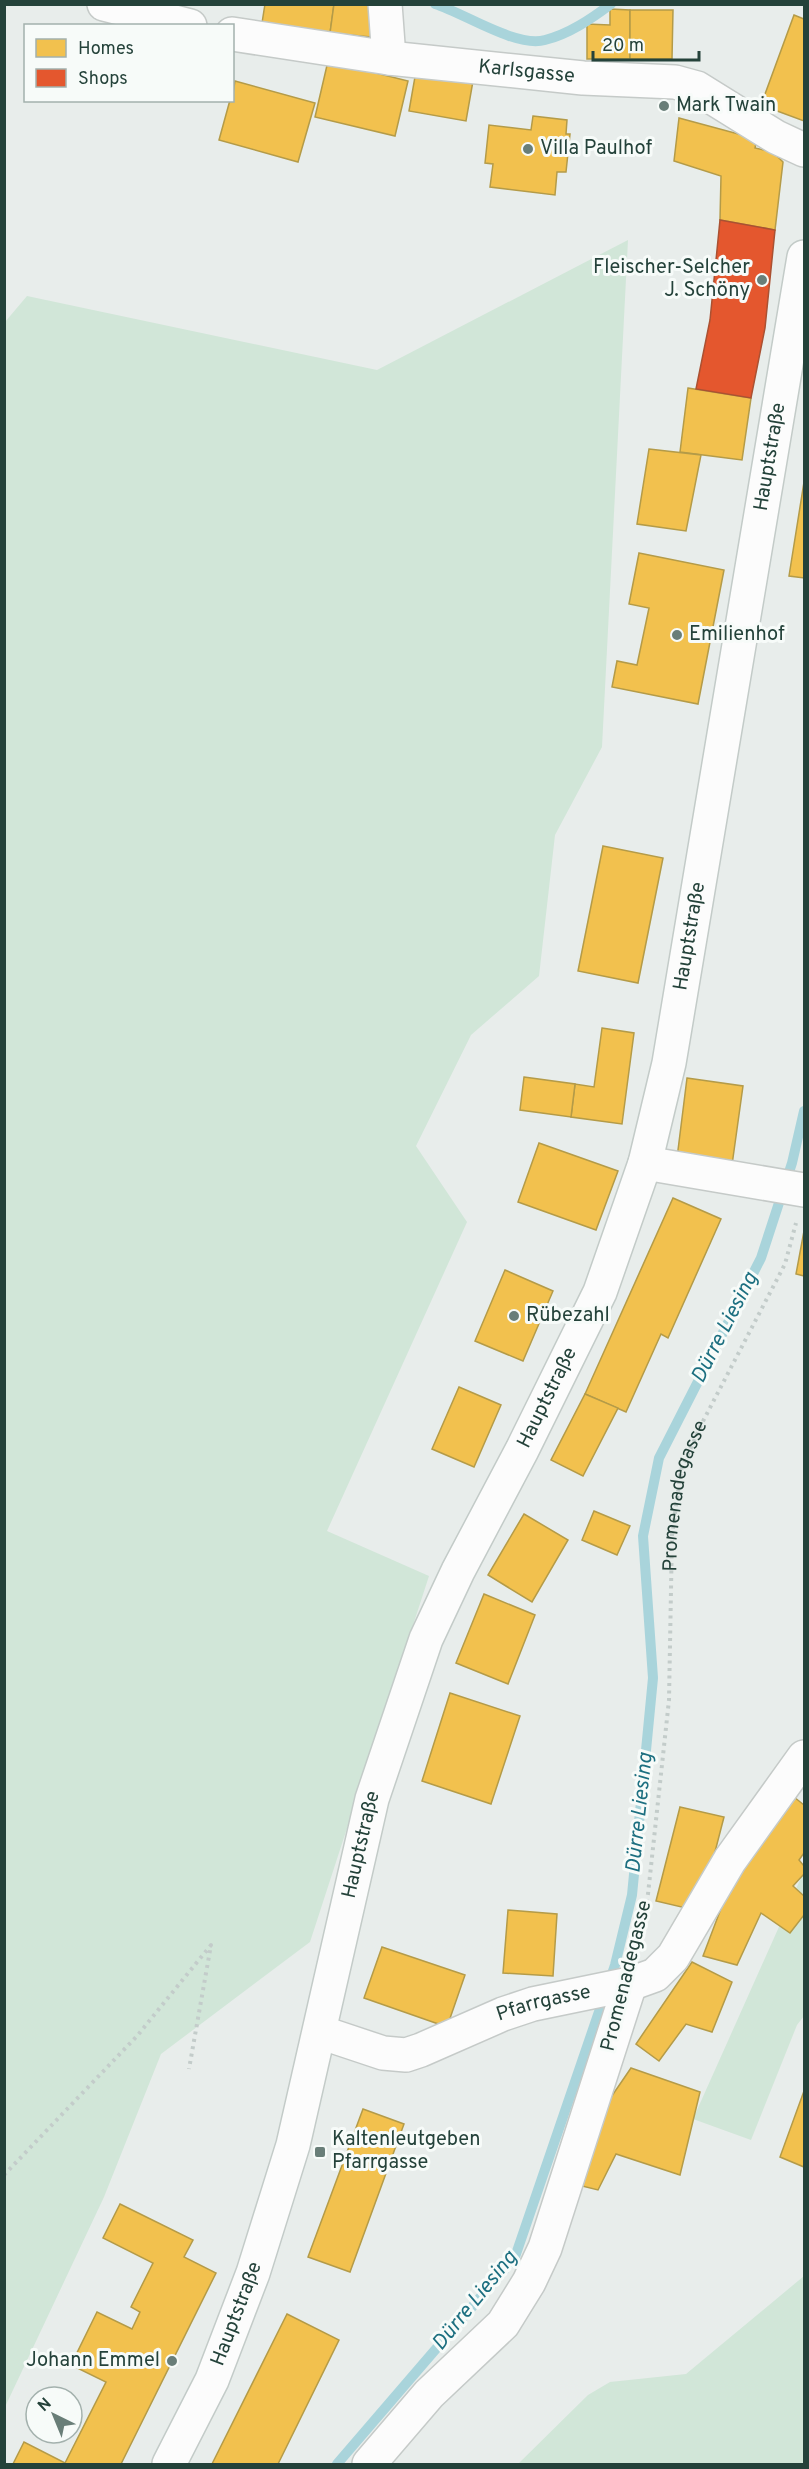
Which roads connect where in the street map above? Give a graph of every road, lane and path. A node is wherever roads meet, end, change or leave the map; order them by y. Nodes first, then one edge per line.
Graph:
1 (104, 4) edge
2 (385, 5) edge
3 (182, 24) edge
4 (234, 34) edge
5 (389, 58) junction
6 (804, 150) edge
7 (804, 257) edge
8 (645, 1163) junction
9 (804, 1190) edge
10 (804, 1757) edge
11 (630, 1984) junction
12 (321, 2032) junction
13 (189, 2069) dead end
14 (4, 2175) edge
15 (169, 2464) edge
16 (369, 2464) edge

1 - 3 main road
2 - 5 main road
4 - 5 main road, Karlsgasse
5 - 6 main road, Karlsgasse
7 - 8 main road, Hauptstraße
8 - 9 main road
8 - 12 main road, Hauptstraße
9 - 11 path, Promenadegasse
10 - 11 main road, Pfarrgasse
11 - 12 main road, Pfarrgasse
11 - 16 main road, Promenadegasse
12 - 15 main road, Hauptstraße
13 - 14 path

